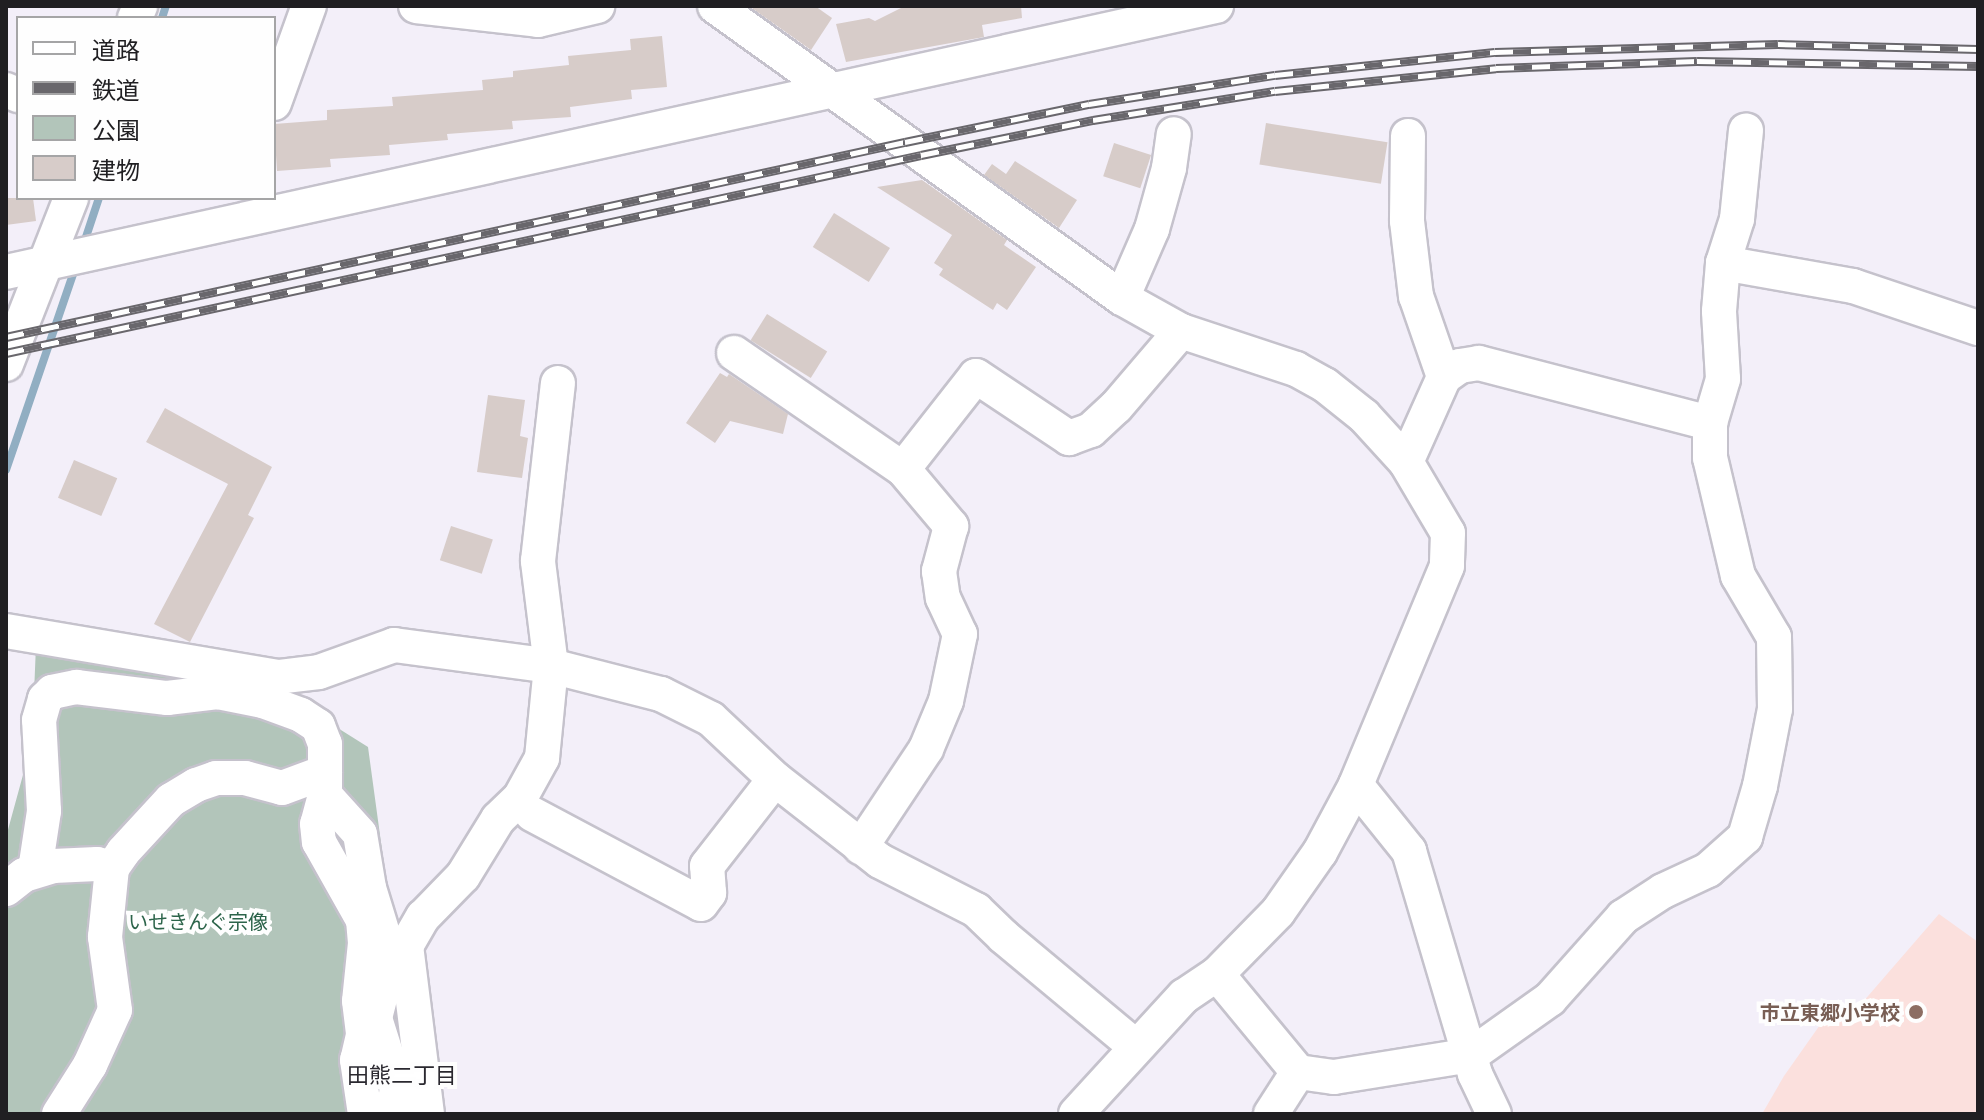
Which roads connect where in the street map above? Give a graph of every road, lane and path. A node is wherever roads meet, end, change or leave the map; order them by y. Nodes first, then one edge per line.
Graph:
1 (309, 6) edge
2 (416, 6) edge
3 (597, 6) edge
4 (715, 6) edge
5 (1206, 7) edge
6 (834, 88) junction
7 (276, 97) edge
8 (1746, 130) dead end
9 (1174, 134) dead end
10 (1408, 136) dead end
11 (71, 200) edge
12 (236, 210) edge
13 (69, 258) junction
14 (1723, 263) junction
15 (6, 272) edge
16 (1122, 298) junction
17 (1978, 328) edge
18 (1181, 331) junction
19 (734, 353) dead end
20 (6, 364) edge
21 (1444, 377) junction
22 (558, 383) dead end
23 (1710, 423) junction
24 (1406, 462) junction
25 (903, 469) junction
26 (6, 631) edge
27 (551, 666) junction
28 (221, 681) junction
29 (775, 779) junction
30 (325, 783) junction
31 (1356, 785) junction
32 (532, 814) dead end
33 (861, 847) junction
34 (112, 868) junction
35 (35, 870) junction
36 (6, 889) edge
37 (1217, 974) junction
38 (369, 1026) junction
39 (1135, 1046) junction
40 (1471, 1055) junction
41 (1298, 1072) junction
42 (59, 1114) edge
43 (365, 1114) edge
44 (393, 1114) edge
45 (427, 1114) edge
46 (1076, 1114) edge
47 (1271, 1114) edge
48 (1494, 1114) edge

1 - 7 street
2 - 3 street
4 - 6 street
5 - 6 street
6 - 12 street
6 - 16 street
8 - 14 street
9 - 16 street
10 - 21 street
11 - 13 street
12 - 13 street
13 - 15 street
13 - 20 street
14 - 17 street
14 - 23 street
16 - 18 street
18 - 24 street
18 - 25 street
19 - 25 street
21 - 23 street
21 - 24 street
22 - 27 street
23 - 40 street
24 - 31 street
25 - 33 street
26 - 28 street
27 - 28 street
27 - 29 street
27 - 45 street
28 - 30 street
28 - 35 street
29 - 32 street
29 - 33 street
30 - 34 street
30 - 38 street
31 - 37 street
31 - 40 street
33 - 39 street
34 - 35 street
34 - 42 street
35 - 36 street
37 - 39 street
37 - 41 street
38 - 43 street
38 - 44 street
39 - 46 street
40 - 41 street
40 - 48 street
41 - 47 street

